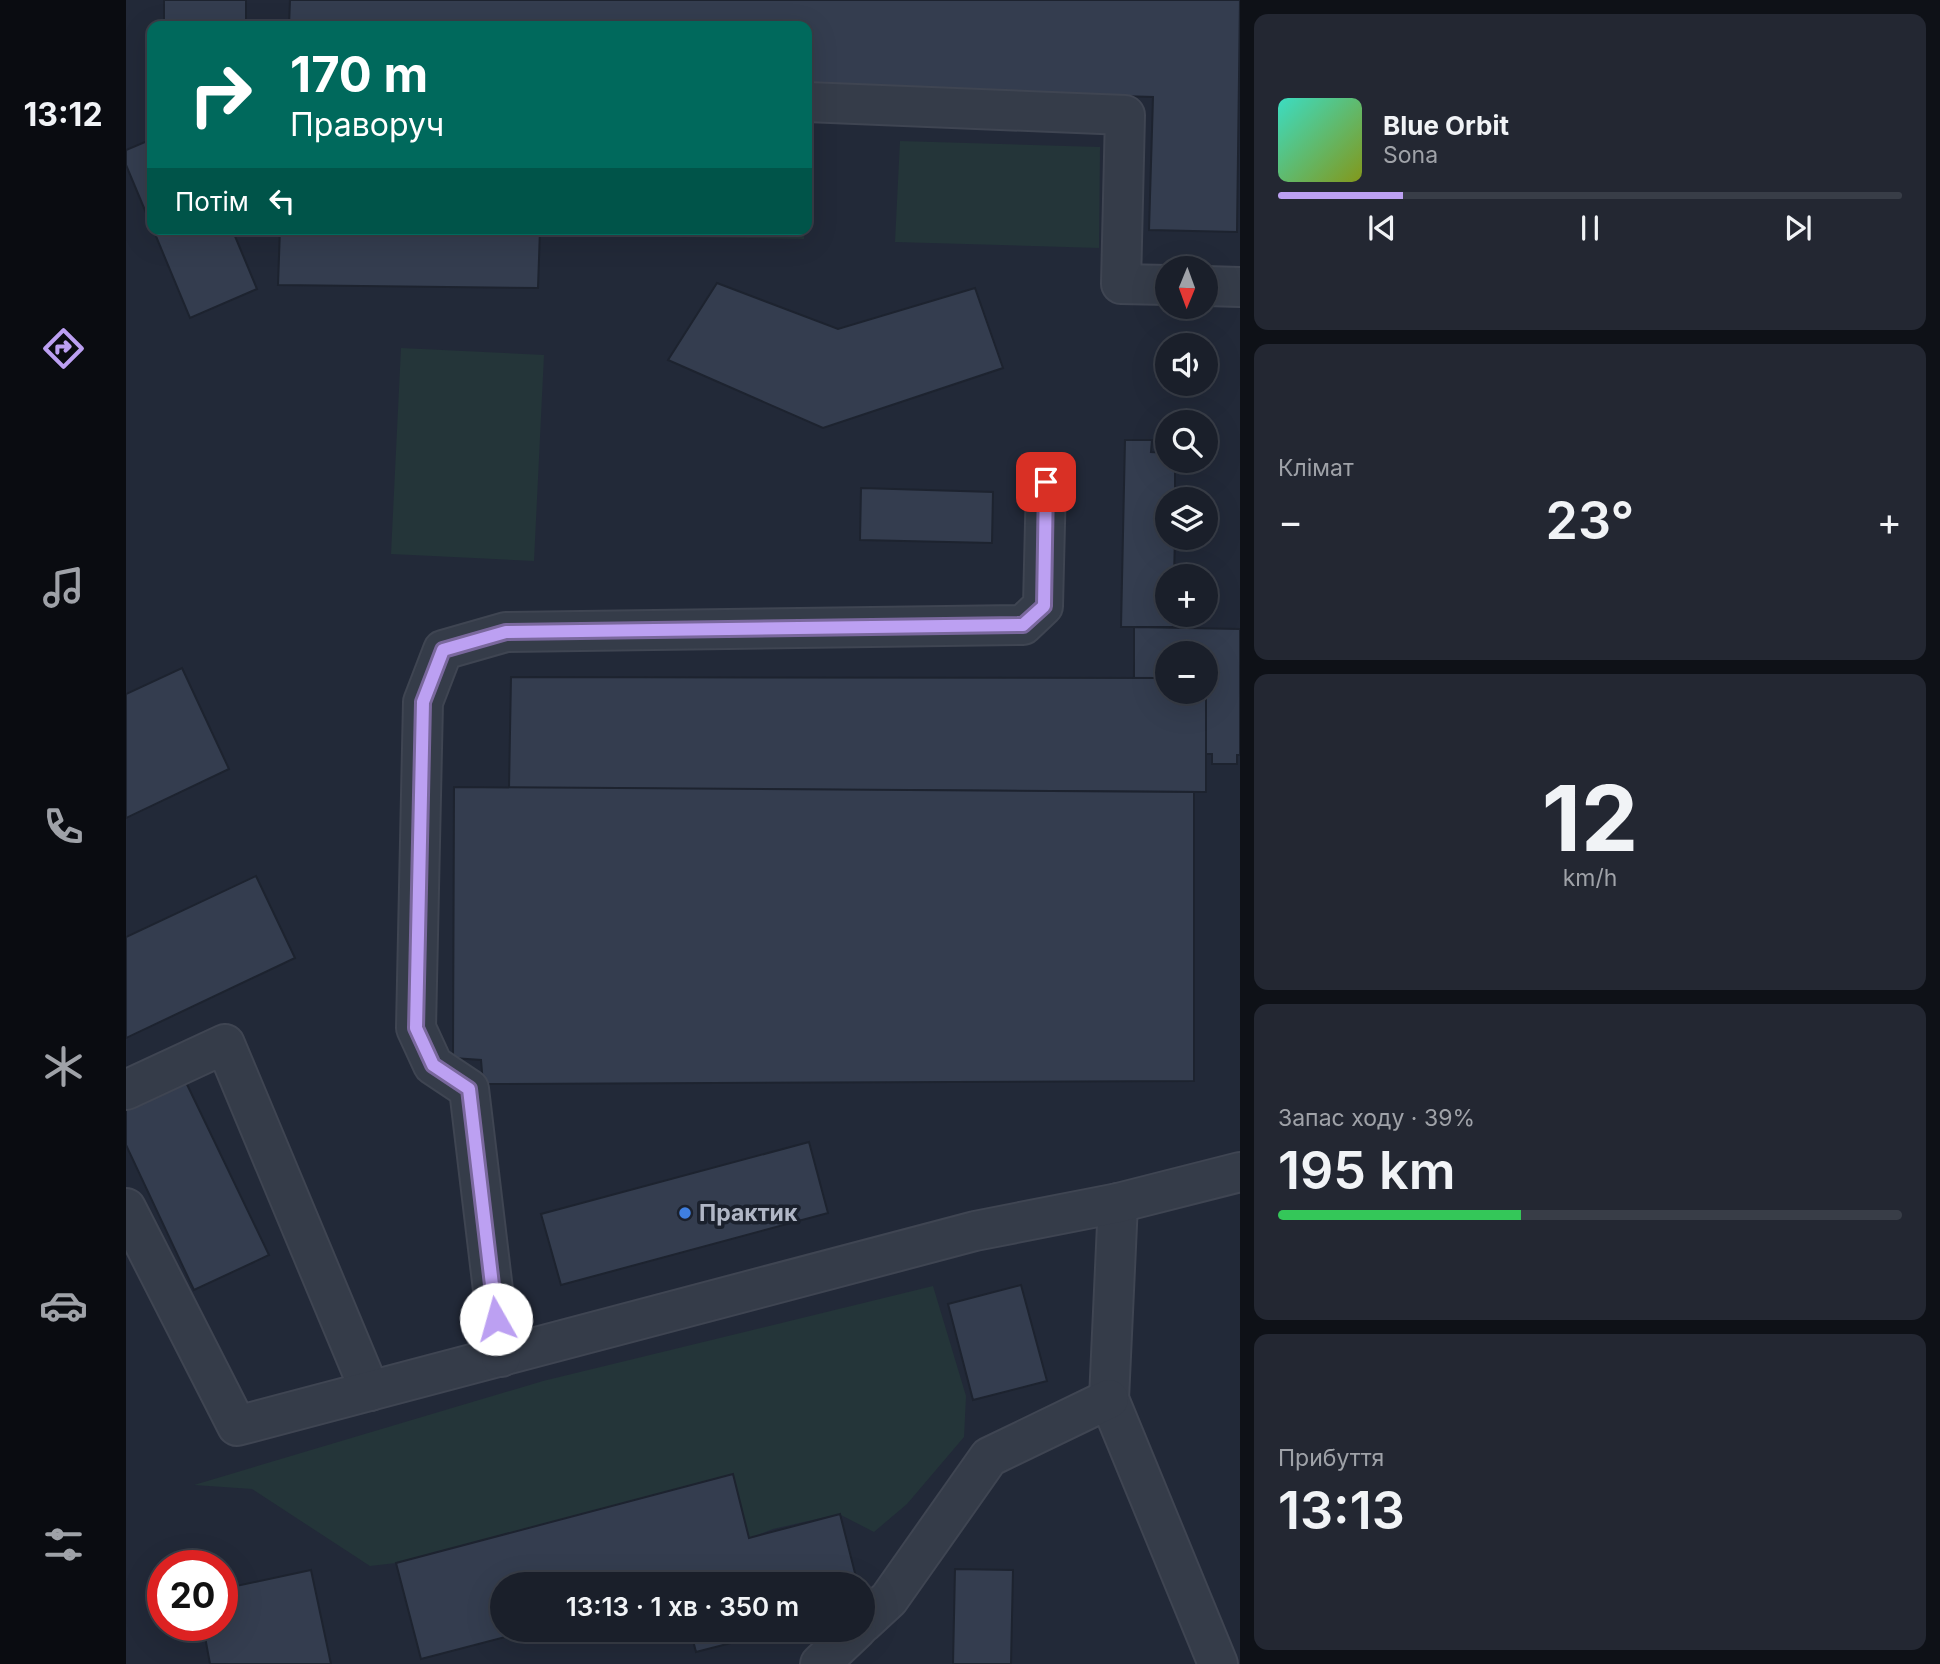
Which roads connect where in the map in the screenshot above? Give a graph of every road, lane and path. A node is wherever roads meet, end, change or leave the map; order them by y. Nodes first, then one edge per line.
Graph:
1 (812, 102) edge
2 (1155, 285) edge
3 (1218, 286) edge
4 (1240, 287) edge
5 (1046, 482) dead end
6 (126, 1090) edge
7 (1240, 1171) edge
8 (1118, 1203) junction
9 (126, 1208) edge
10 (500, 1357) junction
11 (370, 1391) junction
12 (1110, 1399) junction
13 (875, 1612) edge
14 (843, 1642) edge
15 (820, 1664) edge
16 (1218, 1664) edge

1 - 2 lane
3 - 4 lane
5 - 10 lane
6 - 11 lane
7 - 8 lane
8 - 10 lane
8 - 12 lane
9 - 11 lane
10 - 11 lane
12 - 13 lane
12 - 16 lane
14 - 15 lane

